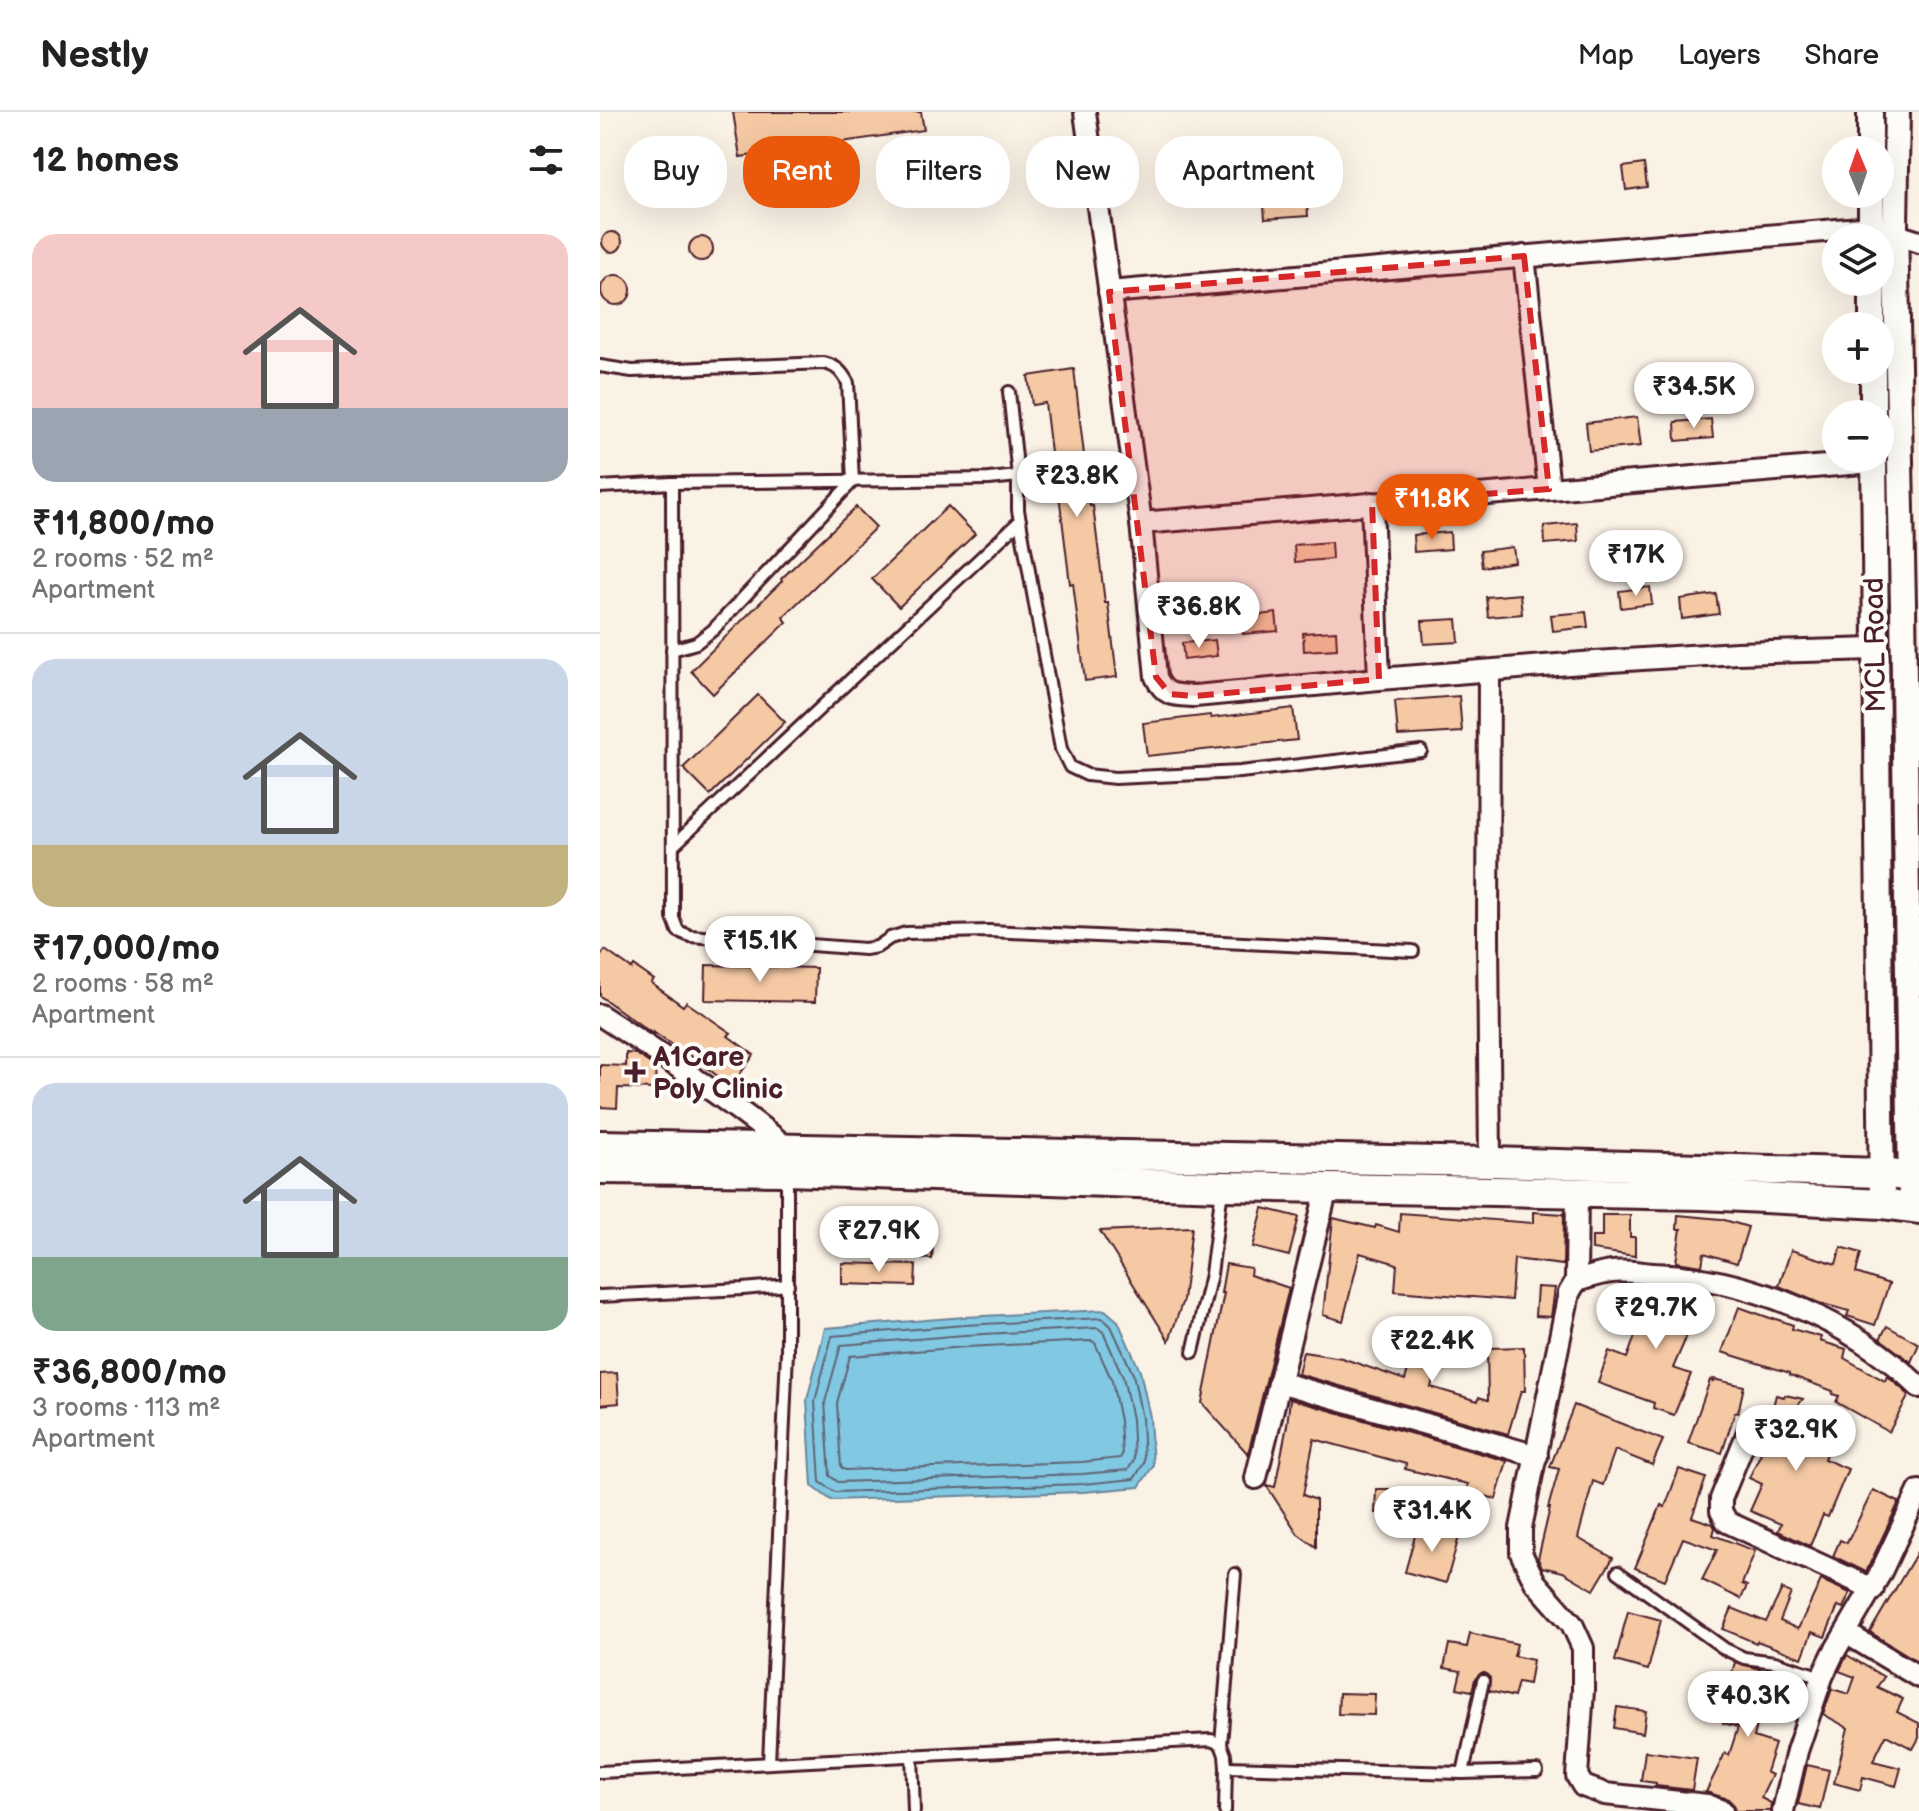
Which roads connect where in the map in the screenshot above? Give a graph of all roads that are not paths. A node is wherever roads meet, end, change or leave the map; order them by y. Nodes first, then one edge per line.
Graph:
1 (1085, 112) edge
2 (1870, 112) edge
3 (1897, 112) edge
4 (1870, 136) edge
5 (1880, 224) edge
6 (1894, 236) edge
7 (1822, 237) edge
8 (1919, 242) edge
9 (1524, 256) junction
10 (1109, 292) junction
11 (1881, 296) edge
12 (600, 366) edge
13 (1009, 392) dead end
14 (1822, 465) edge
15 (1874, 472) edge
16 (1018, 476) junction
17 (853, 481) junction
18 (672, 483) junction
19 (600, 487) edge
20 (1549, 489) junction
21 (1372, 503) junction
22 (1020, 521) junction
23 (1141, 523) junction
24 (1876, 649) junction
25 (672, 650) junction
26 (1489, 671) junction
27 (1379, 679) junction
28 (1421, 751) dead end
29 (673, 846) junction
30 (1413, 951) dead end
31 (600, 1015) edge
32 (600, 1145) edge
33 (787, 1160) junction
34 (1490, 1162) junction
35 (600, 1169) edge
36 (1882, 1173) junction
37 (1915, 1178) edge
38 (1222, 1186) junction
39 (1327, 1188) junction
40 (1577, 1193) junction
41 (1882, 1204) junction
42 (1915, 1208) edge
43 (1576, 1281) junction
44 (788, 1285) junction
45 (600, 1296) edge
46 (1193, 1352) dead end
47 (1279, 1382) junction
48 (1919, 1387) edge
49 (1750, 1427) dead end
50 (1537, 1456) junction
51 (1256, 1478) dead end
52 (1919, 1491) edge
53 (1618, 1572) dead end
54 (1235, 1574) dead end
55 (1873, 1589) junction
56 (1846, 1633) junction
57 (1822, 1677) junction
58 (1919, 1677) edge
59 (1483, 1681) dead end
60 (1221, 1744) junction
61 (912, 1755) junction
62 (769, 1763) junction
63 (1226, 1767) junction
64 (1537, 1771) dead end
65 (600, 1772) edge
66 (1463, 1773) junction
67 (914, 1811) edge
68 (1225, 1811) edge
69 (1722, 1811) edge
70 (1783, 1811) edge

1 - 10 street
2 - 4 street
3 - 5 street, MCL Road
6 - 8 street
7 - 9 street
9 - 10 street
9 - 20 street
10 - 23 street
11 - 37 street, MCL Road
12 - 17 lane
13 - 16 lane
14 - 20 street
15 - 24 street, MCL Road
16 - 17 lane
16 - 22 lane
17 - 18 lane
17 - 25 lane
18 - 19 lane
18 - 25 lane
20 - 21 street
21 - 23 street
21 - 27 street
22 - 28 lane
22 - 29 lane
23 - 27 street
24 - 26 street
24 - 36 street, MCL Road
25 - 29 lane
26 - 27 street
26 - 34 street
29 - 30 lane
31 - 33 street
32 - 33 main road
33 - 34 main road
33 - 35 main road
33 - 38 main road
33 - 44 lane
34 - 36 main road
36 - 37 main road
36 - 41 street, MCL Road
37 - 42 street, MCL Road
38 - 39 main road
38 - 46 lane
39 - 40 main road
39 - 47 street
40 - 41 main road
40 - 43 street
41 - 42 main road
43 - 48 street
43 - 50 street
44 - 45 lane
44 - 62 lane
47 - 50 street
47 - 51 street
49 - 55 street
50 - 69 street
52 - 55 street
53 - 57 lane
54 - 60 lane
55 - 56 street
56 - 57 street
56 - 58 street
57 - 70 street
59 - 66 lane
60 - 61 lane
60 - 63 lane
61 - 62 lane
61 - 67 lane
62 - 65 lane
63 - 66 lane
63 - 68 lane
64 - 66 lane

